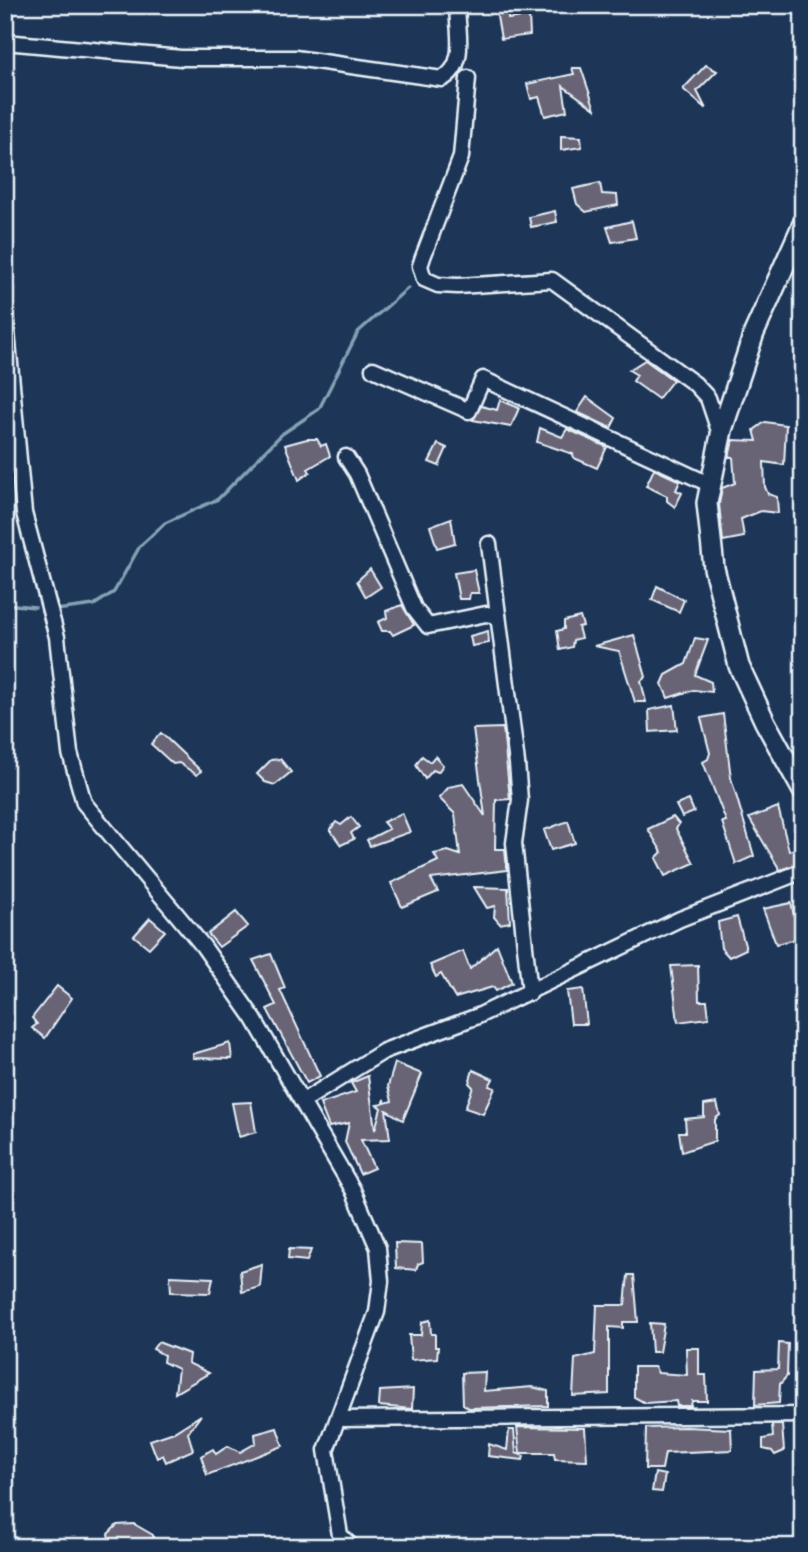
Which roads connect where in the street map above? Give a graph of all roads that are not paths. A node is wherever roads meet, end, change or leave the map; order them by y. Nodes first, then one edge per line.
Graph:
1 (457, 5) edge
2 (5, 42) edge
3 (468, 78) dead end
4 (803, 223) edge
5 (5, 310) edge
6 (373, 369) dead end
7 (721, 437) junction
8 (346, 457) dead end
9 (711, 485) junction
10 (489, 544) dead end
11 (498, 616) junction
12 (803, 791) edge
13 (803, 871) edge
14 (530, 993) junction
15 (303, 1101) junction
16 (803, 1415) edge
17 (338, 1419) junction
18 (352, 1547) edge

1 - 2 street
3 - 7 street
4 - 7 main road
5 - 15 street
6 - 9 street
7 - 9 main road
8 - 11 street
9 - 12 main road
10 - 11 street
11 - 14 street
13 - 14 street
14 - 15 street
15 - 17 street
16 - 17 street
17 - 18 street

